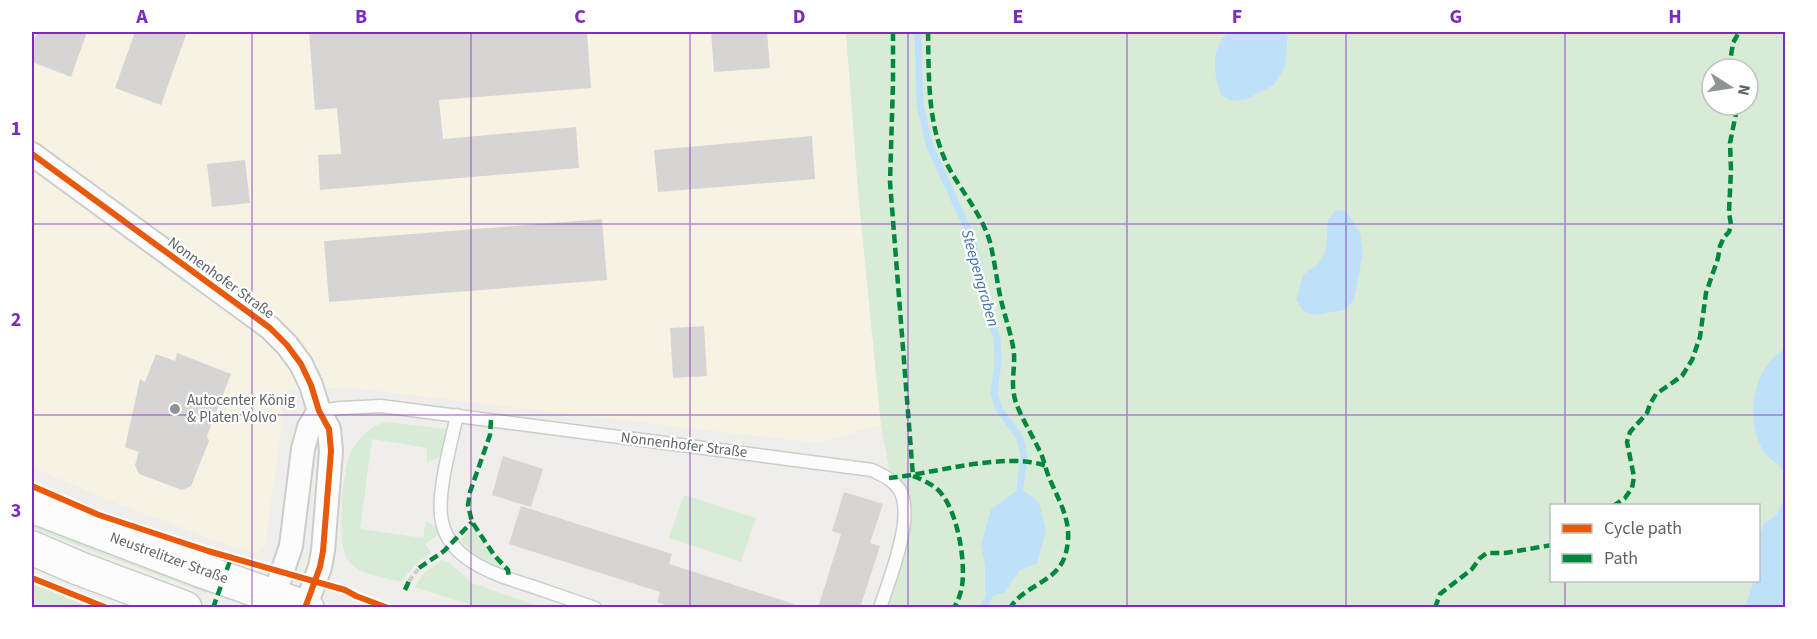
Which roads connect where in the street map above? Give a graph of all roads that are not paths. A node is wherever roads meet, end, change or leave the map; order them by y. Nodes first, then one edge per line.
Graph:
1 (32, 154) edge
2 (319, 411) junction
3 (457, 415) junction
4 (32, 506) edge
5 (32, 548) edge
6 (272, 602) edge
7 (306, 607) edge
8 (185, 608) edge
9 (595, 608) edge
10 (880, 608) edge

1 - 2 street, Nonnenhofer Straße
2 - 3 lane, Nonnenhofer Straße
2 - 6 street
2 - 7 street, Nonnenhofer Straße
3 - 9 lane
3 - 10 lane, Nonnenhofer Straße
4 - 6 main road, Neustrelitzer Straße
5 - 8 main road
6 - 7 main road, Neustrelitzer Straße

